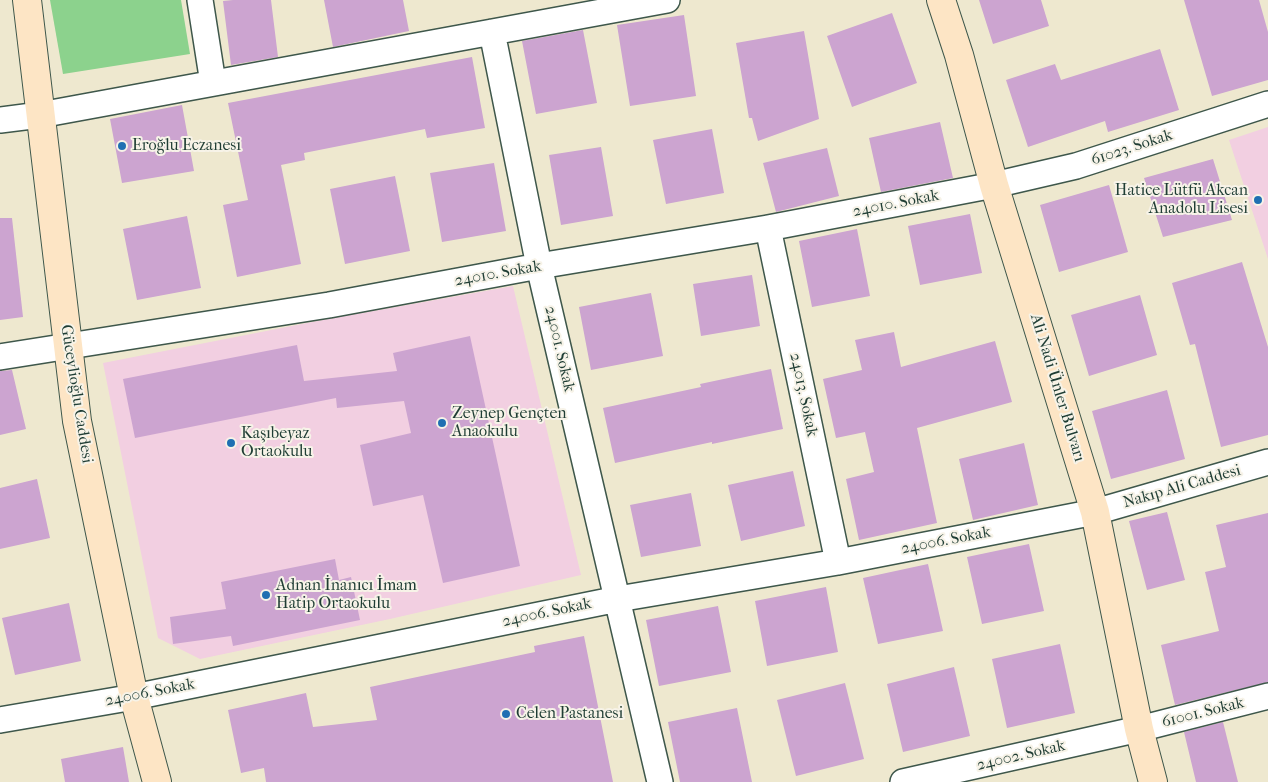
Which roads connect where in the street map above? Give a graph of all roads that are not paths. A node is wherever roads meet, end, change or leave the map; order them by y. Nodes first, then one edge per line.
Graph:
1 (27, 0) edge
2 (200, 0) edge
3 (667, 0) edge
4 (941, 0) edge
5 (492, 32) junction
6 (213, 83) junction
7 (1268, 104) edge
8 (40, 115) junction
9 (0, 120) edge
10 (994, 185) junction
11 (768, 228) junction
12 (539, 266) junction
13 (68, 346) junction
14 (0, 357) edge
15 (1268, 462) edge
16 (1096, 512) junction
17 (838, 562) junction
18 (618, 599) junction
19 (1268, 696) edge
20 (134, 697) junction
21 (0, 720) edge
22 (1139, 729) junction
23 (158, 782) edge
24 (660, 782) edge
25 (902, 782) edge
26 (1153, 782) edge

1 - 8 street, Güceylioğlu Caddesi
2 - 6 street
3 - 5 street
4 - 10 street, Ali Nadi Ünler Bulvarı
5 - 6 street
5 - 12 street, 24001. Sokak
6 - 8 street
7 - 10 street, 61023. Sokak
8 - 9 street
8 - 13 street, Güceylioğlu Caddesi
10 - 11 street, 24010. Sokak
10 - 16 street, Ali Nadi Ünler Bulvarı
11 - 12 street, 24010. Sokak
11 - 17 street, 24013. Sokak
12 - 13 street, 24010. Sokak
12 - 18 street, 24001. Sokak
13 - 14 street, 24010. Sokak
13 - 20 street, Güceylioğlu Caddesi
15 - 16 street, Nakıp Ali Caddesi
16 - 17 street, 24006. Sokak
16 - 22 street, Ali Nadi Ünler Bulvarı
17 - 18 street, 24006. Sokak
18 - 20 street, 24006. Sokak
18 - 24 street, 24001. Sokak
19 - 22 street, 61001. Sokak
20 - 21 street, 24006. Sokak
20 - 23 street, Güceylioğlu Caddesi
22 - 25 street, 24002. Sokak
22 - 26 street, Ali Nadi Ünler Bulvarı

